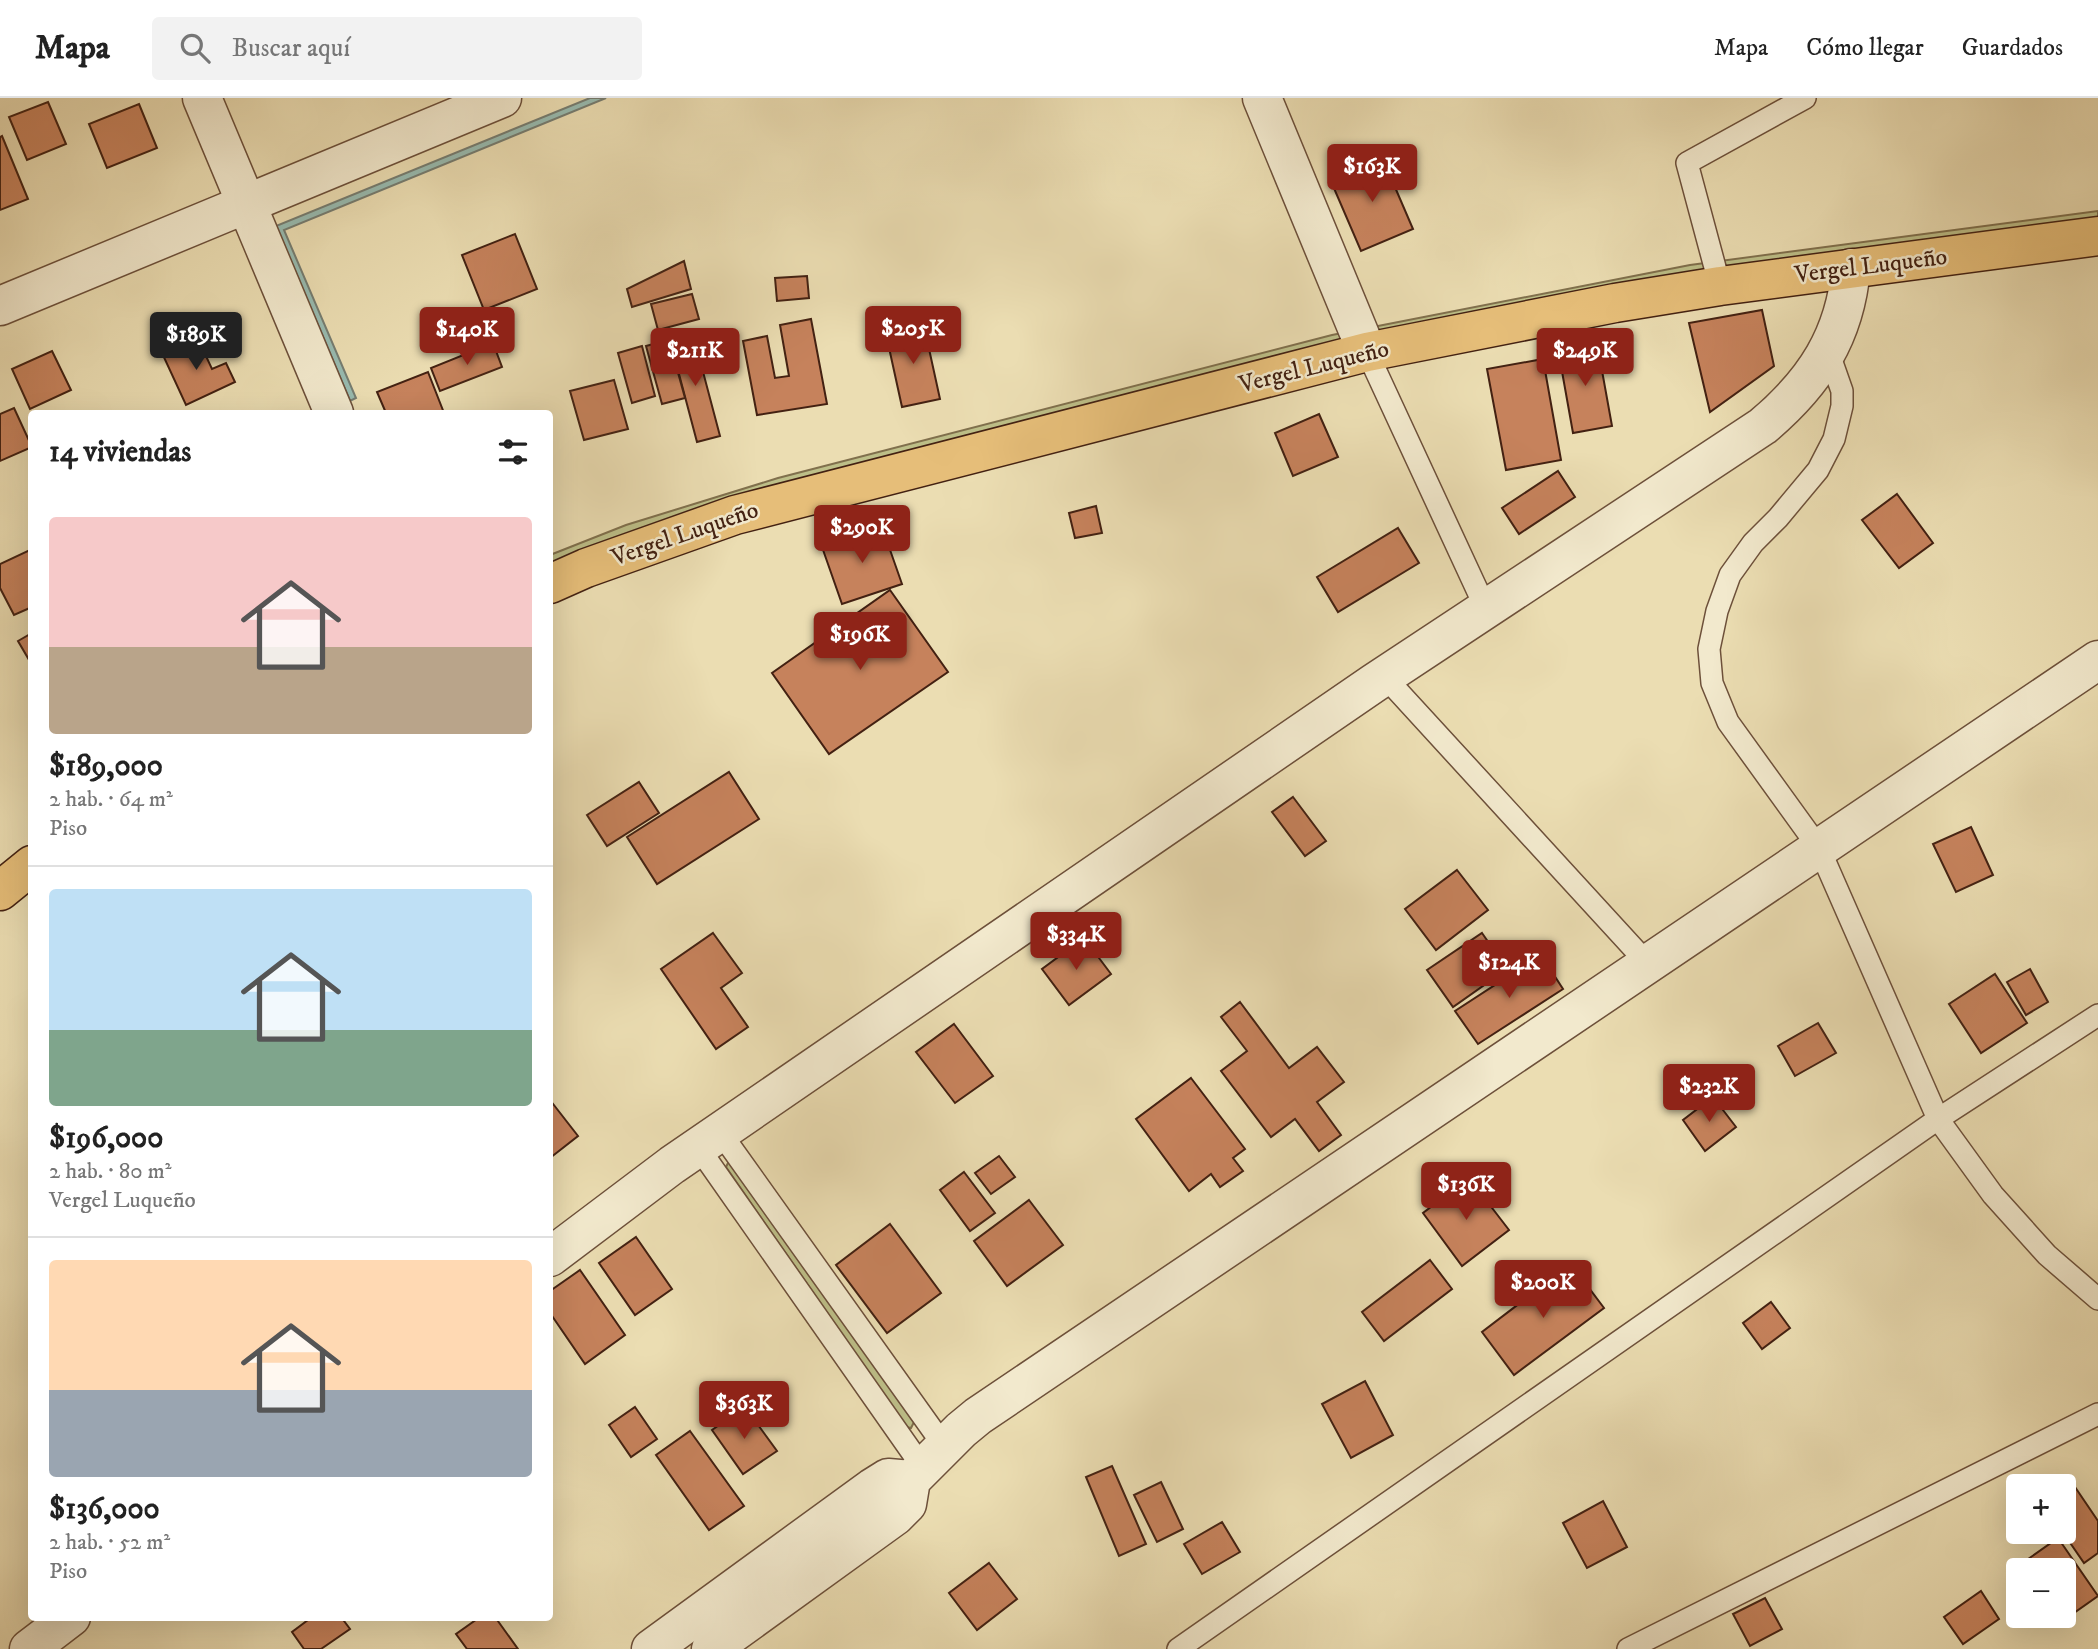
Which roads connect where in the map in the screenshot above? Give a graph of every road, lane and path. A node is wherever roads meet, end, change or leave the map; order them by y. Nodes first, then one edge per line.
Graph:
1 (202, 98) edge
2 (502, 98) edge
3 (1262, 98) edge
4 (1805, 98) edge
5 (246, 203) junction
6 (2098, 236) edge
7 (1851, 268) junction
8 (1720, 286) junction
9 (0, 306) edge
10 (1828, 351) junction
11 (1367, 352) junction
12 (333, 410) edge
13 (553, 583) edge
14 (1486, 609) junction
15 (2098, 660) edge
16 (1384, 676) junction
17 (1819, 848) junction
18 (28, 868) edge
19 (0, 891) edge
20 (1648, 964) junction
21 (2098, 1015) edge
22 (1938, 1119) junction
23 (709, 1140) junction
24 (553, 1255) edge
25 (2098, 1299) edge
26 (2098, 1414) edge
27 (926, 1465) junction
28 (66, 1621) edge
29 (29, 1649) edge
30 (651, 1649) edge
31 (711, 1649) edge
32 (1178, 1649) edge
33 (1628, 1649) edge

1 - 5 street
2 - 5 street
3 - 11 street
4 - 8 lane
5 - 9 street
5 - 12 street
6 - 7 main road, Vergel Luqueño
7 - 8 main road, Vergel Luqueño
7 - 10 street
8 - 11 main road, Vergel Luqueño
10 - 14 street
10 - 17 lane
11 - 13 main road, Vergel Luqueño
11 - 14 lane
14 - 16 street
15 - 17 street
16 - 20 lane
16 - 23 street
17 - 20 street
17 - 22 lane
18 - 19 main road
20 - 27 street
21 - 22 lane
22 - 25 lane
22 - 32 lane
23 - 24 street
23 - 27 lane
23 - 27 lane
26 - 33 lane
27 - 30 street
27 - 31 street
28 - 29 street

